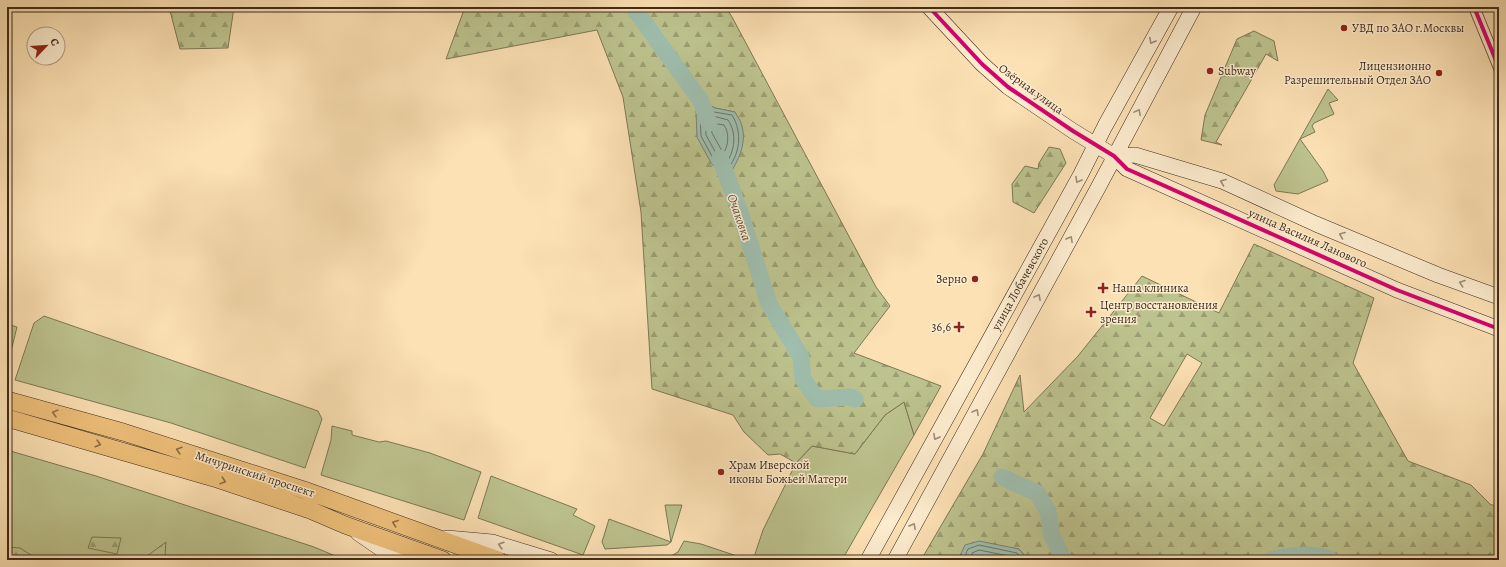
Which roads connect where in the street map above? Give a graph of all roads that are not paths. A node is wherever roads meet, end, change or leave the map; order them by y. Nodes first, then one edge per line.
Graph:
1 (929, 7) edge
2 (1171, 7) edge
3 (1194, 7) edge
4 (1474, 7) edge
5 (1499, 68) edge
6 (1095, 145) junction
7 (1114, 156) junction
8 (1499, 297) edge
9 (1499, 328) edge
10 (7, 400) edge
11 (7, 418) edge
12 (346, 525) junction
13 (432, 536) junction
14 (404, 560) edge
15 (443, 560) edge
16 (498, 560) edge
17 (552, 560) edge
18 (868, 560) edge
19 (895, 560) edge

1 - 6 main road, Озёрная улица
2 -> 6 main road, улица Лобачевского
7 -> 3 main road, улица Лобачевского
4 - 5 street
6 - 7 main road, Озёрная улица
6 -> 18 main road, улица Лобачевского
8 -> 7 main road, улица Василия Ланового
7 - 9 main road, улица Василия Ланового
19 -> 7 main road, улица Лобачевского
13 -> 10 main road, Мичуринский проспект
11 -> 12 main road, Мичуринский проспект
12 - 14 main road
12 - 15 main road, Мичуринский проспект
13 - 16 main road, Мичуринский проспект
17 -> 13 main road

